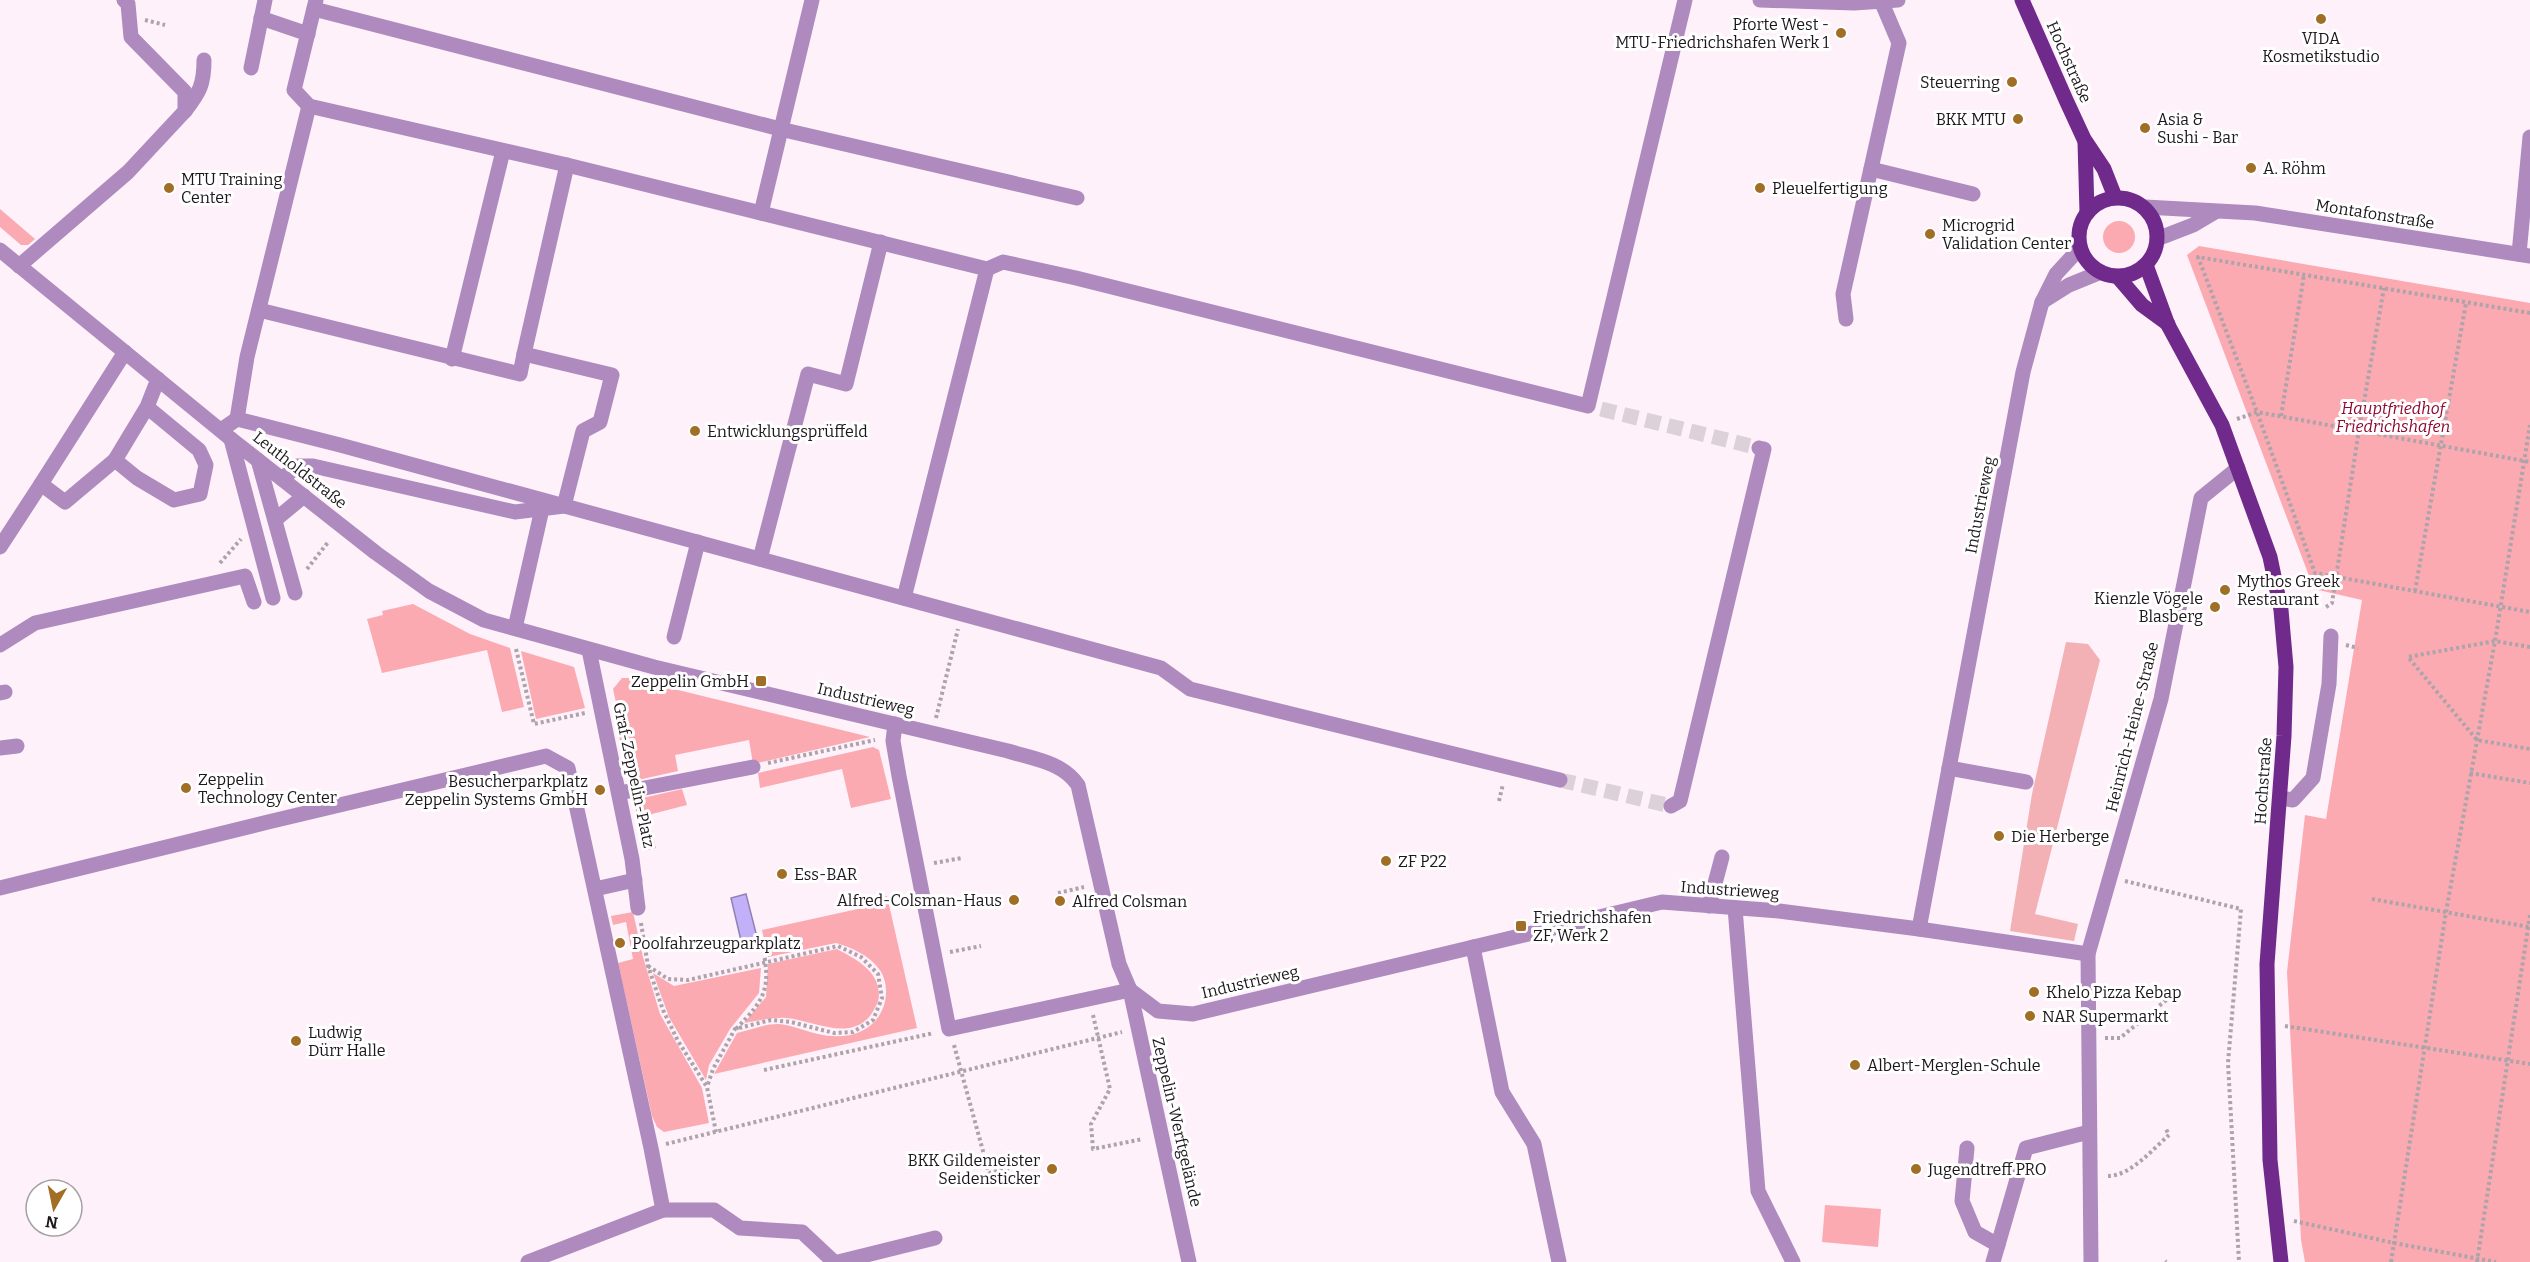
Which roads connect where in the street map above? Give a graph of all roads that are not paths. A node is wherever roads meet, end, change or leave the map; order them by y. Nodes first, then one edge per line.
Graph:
1 (265, 0) edge
2 (812, 0) edge
3 (1685, 0) edge
4 (1760, 0) edge
5 (1898, 0) edge
6 (2022, 0) edge
7 (127, 1) edge
8 (1882, 3) junction
9 (315, 4) edge
10 (261, 18) junction
11 (308, 34) junction
12 (204, 60) dead end
13 (251, 68) dead end
14 (309, 106) junction
15 (185, 111) junction
16 (780, 129) junction
17 (2530, 137) edge
18 (2084, 139) junction
19 (503, 151) junction
20 (567, 165) junction
21 (1871, 169) junction
22 (1973, 194) dead end
23 (2115, 197) junction
24 (1077, 198) dead end
25 (2145, 207) junction
26 (2086, 212) junction
27 (2215, 212) junction
28 (761, 213) junction
29 (2157, 239) junction
30 (881, 242) junction
31 (2080, 248) junction
32 (0, 250) edge
33 (2524, 255) edge
34 (2146, 265) junction
35 (20, 266) junction
36 (987, 269) junction
37 (2101, 272) junction
38 (2118, 277) junction
39 (2042, 302) junction
40 (259, 310) junction
41 (1846, 319) dead end
42 (2168, 325) junction
43 (125, 352) junction
44 (525, 354) junction
45 (452, 359) junction
46 (158, 379) junction
47 (147, 407) junction
48 (237, 419) junction
49 (226, 434) junction
50 (1759, 448) dead end
51 (115, 460) junction
52 (258, 460) junction
53 (2238, 468) junction
54 (282, 479) junction
55 (41, 484) junction
56 (304, 496) junction
57 (564, 506) junction
58 (543, 509) junction
59 (275, 520) junction
60 (698, 542) junction
61 (0, 547) edge
62 (760, 559) junction
63 (295, 593) dead end
64 (273, 598) dead end
65 (904, 598) junction
66 (254, 602) dead end
67 (515, 628) junction
68 (2331, 636) dead end
69 (674, 637) dead end
70 (0, 645) edge
71 (589, 650) junction
72 (895, 724) junction
73 (17, 746) dead end
74 (0, 748) edge
75 (753, 766) road end
76 (1949, 768) junction
77 (1560, 780) tunnel mouth
78 (2026, 782) dead end
79 (619, 793) junction
80 (2281, 798) junction
81 (1671, 806) dead end
82 (1722, 857) dead end
83 (635, 880) junction
84 (0, 888) edge
85 (595, 889) junction
86 (1709, 906) junction
87 (638, 908) road end
88 (1735, 908) junction
89 (1919, 928) junction
90 (1473, 947) junction
91 (2088, 954) junction
92 (1130, 990) junction
93 (2089, 1132) junction
94 (1967, 1148) dead end
95 (663, 1209) junction
96 (935, 1238) dead end
97 (1998, 1245) junction
98 (528, 1262) edge
99 (836, 1262) edge
100 (1189, 1262) edge
101 (1559, 1262) edge
102 (1793, 1262) edge
103 (1993, 1262) edge
104 (2091, 1262) edge
105 (2281, 1262) edge

1 - 10 street
2 - 16 street
3 - 36 street
4 - 8 street
5 - 8 street
6 - 18 main road, Hochstraße
7 - 15 street
8 - 21 street
9 - 11 street
9 - 16 street
10 - 11 street
10 - 13 street
11 - 14 street
12 - 15 street
14 - 19 street
14 - 40 street
15 - 35 street
16 - 24 street
16 - 28 street
17 - 33 street
18 - 23 main road, Hochstraße
18 - 26 main road, Hochstraße
19 - 20 street
19 - 45 street
20 - 28 street
20 - 44 street
21 - 22 street
21 - 41 street
23 - 25 main road
23 - 26 main road
25 - 27 street, Montafonstraße
25 - 29 main road
26 - 31 main road
27 - 29 street
27 - 33 street, Montafonstraße
28 - 30 street
29 - 34 main road
30 - 36 street
30 - 62 street
31 - 37 main road
31 - 39 street, Industrieweg
32 - 35 street, Leutholdstraße
34 - 38 main road
34 - 42 main road, Hochstraße
35 - 43 street, Leutholdstraße
36 - 65 street
37 - 38 main road
37 - 39 street
38 - 42 main road, Hochstraße
39 - 76 street, Industrieweg
40 - 45 street
40 - 48 street
42 - 53 main road, Hochstraße
43 - 46 street, Leutholdstraße
43 - 55 street
44 - 45 street
44 - 57 street
46 - 47 street
46 - 49 street, Leutholdstraße
47 - 51 street
47 - 51 street
48 - 49 street
48 - 57 street
49 - 52 street, Leutholdstraße
49 - 64 street
50 - 81 street
51 - 55 street
52 - 54 street, Leutholdstraße
52 - 59 street
53 - 80 main road, Hochstraße
53 - 91 street, Heinrich-Heine-Straße
54 - 56 street, Leutholdstraße
54 - 58 street
55 - 61 street
56 - 59 street
56 - 67 street, Leutholdstraße
57 - 58 street
57 - 60 street
58 - 67 street
59 - 63 street
60 - 62 street
60 - 69 street
62 - 65 street
65 - 77 street
66 - 70 street
67 - 71 street, Leutholdstraße
68 - 80 street
71 - 72 street, Industrieweg
71 - 79 street, Graf-Zeppelin-Platz
72 - 92 street, Industrieweg
72 - 92 street
73 - 74 street
75 - 79 street
76 - 78 street
76 - 89 street, Industrieweg
79 - 83 street, Graf-Zeppelin-Platz
80 - 105 main road, Hochstraße
82 - 86 street
83 - 85 street
83 - 87 street, Graf-Zeppelin-Platz
84 - 85 street
85 - 95 street
86 - 88 street, Industrieweg
86 - 90 street, Industrieweg
88 - 89 street, Industrieweg
88 - 102 street
89 - 91 street, Industrieweg
90 - 92 street, Industrieweg
90 - 101 street
91 - 93 street, Heinrich-Heine-Straße
92 - 100 street, Zeppelin-Werftgelände
93 - 97 street
93 - 104 street, Heinrich-Heine-Straße
94 - 97 street
95 - 98 street
95 - 99 street
96 - 99 street
97 - 103 street

